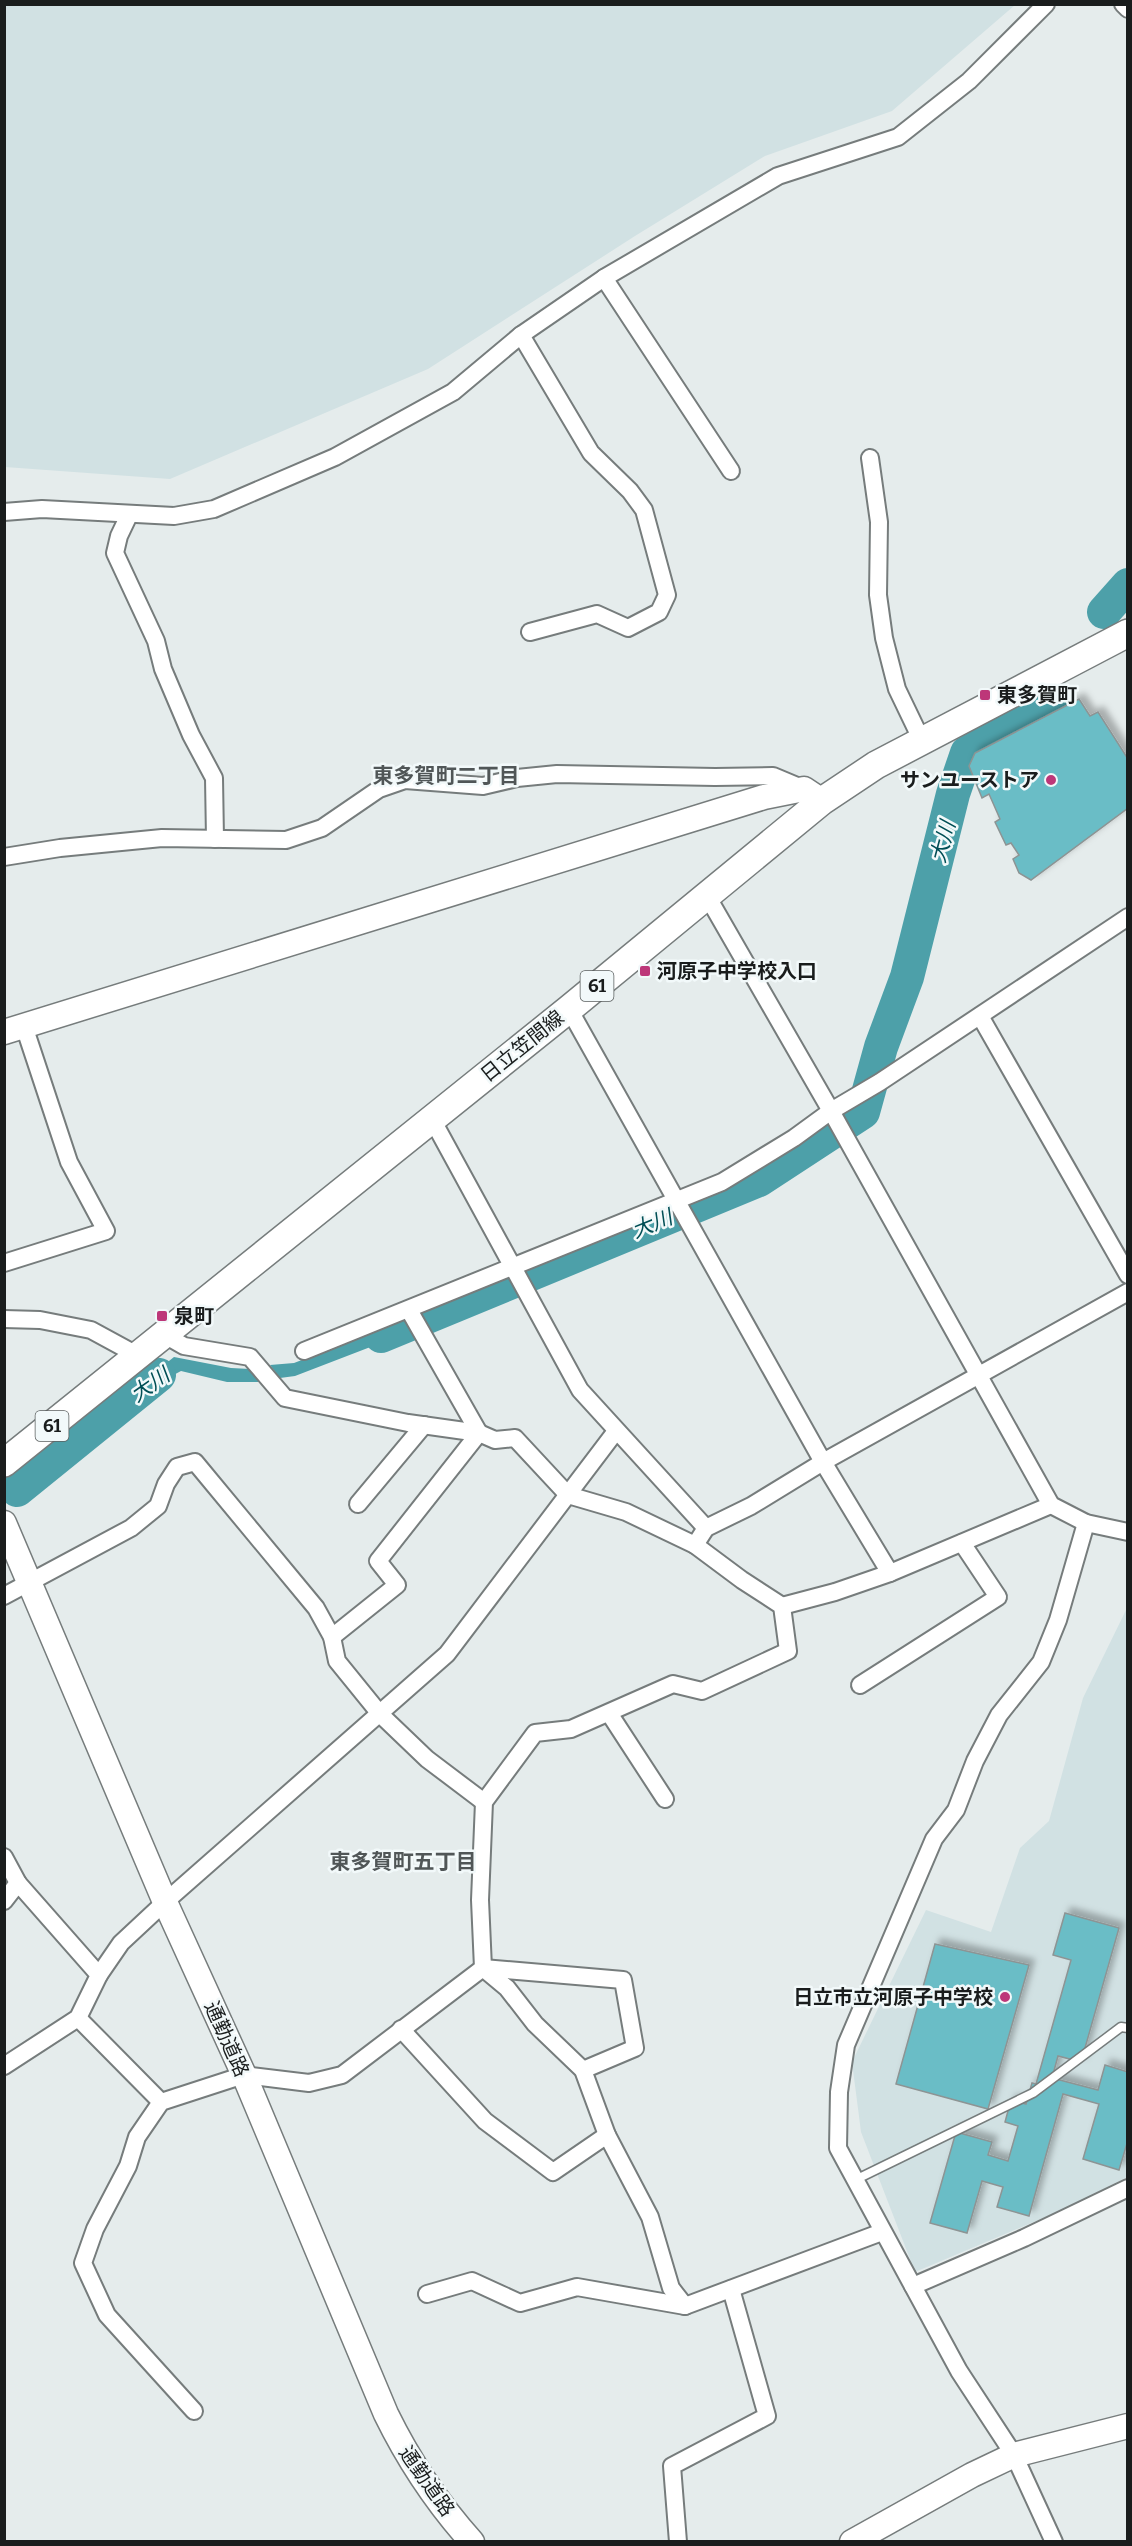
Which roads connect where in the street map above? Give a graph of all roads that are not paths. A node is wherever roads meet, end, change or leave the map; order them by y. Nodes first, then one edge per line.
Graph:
1 (1046, 4) edge
2 (1123, 4) edge
3 (1128, 9) edge
4 (604, 278) junction
5 (521, 335) junction
6 (870, 458) dead end
7 (731, 471) dead end
8 (4, 512) edge
9 (129, 515) junction
10 (530, 632) dead end
11 (1128, 633) edge
12 (922, 741) junction
13 (813, 795) junction
14 (215, 838) junction
15 (4, 857) edge
16 (706, 894) junction
17 (1128, 917) edge
18 (569, 1009) junction
19 (980, 1016) junction
20 (14, 1029) edge
21 (432, 1119) junction
22 (837, 1122) junction
23 (683, 1208) junction
24 (4, 1263) edge
25 (517, 1275) junction
26 (1128, 1275) edge
27 (1128, 1292) edge
28 (413, 1318) junction
29 (4, 1319) edge
30 (163, 1334) junction
31 (304, 1351) dead end
32 (137, 1355) junction
33 (979, 1375) junction
34 (424, 1425) junction
35 (616, 1431) junction
36 (479, 1433) junction
37 (823, 1462) junction
38 (4, 1463) edge
39 (567, 1495) junction
40 (358, 1504) dead end
41 (1051, 1505) junction
42 (4, 1523) edge
43 (1086, 1523) junction
44 (706, 1528) junction
45 (1128, 1532) edge
46 (962, 1543) junction
47 (695, 1545) junction
48 (890, 1573) junction
49 (31, 1580) junction
50 (4, 1596) edge
51 (782, 1606) junction
52 (332, 1637) junction
53 (860, 1684) dead end
54 (609, 1713) junction
55 (380, 1714) junction
56 (665, 1799) dead end
57 (484, 1802) junction
58 (4, 1857) edge
59 (18, 1883) junction
60 (4, 1901) edge
61 (165, 1902) junction
62 (483, 1968) junction
63 (99, 1975) junction
64 (78, 2018) junction
65 (1128, 2028) edge
66 (400, 2029) junction
67 (4, 2066) edge
68 (583, 2070) junction
69 (244, 2075) junction
70 (161, 2102) junction
71 (607, 2135) junction
72 (855, 2180) junction
73 (1128, 2188) edge
74 (882, 2232) junction
75 (913, 2286) junction
76 (731, 2289) junction
77 (427, 2294) dead end
78 (685, 2306) junction
79 (194, 2411) dead end
80 (1128, 2426) edge
81 (1014, 2455) junction
82 (472, 2541) edge
83 (678, 2541) edge
84 (852, 2541) edge
85 (1054, 2541) edge

1 - 4 street
2 - 3 street
4 - 5 street
4 - 7 street
5 - 9 street
5 - 10 street
6 - 12 street
8 - 9 street
9 - 14 street
11 - 12 main road, 日立笠間線 / 61
12 - 13 main road, 日立笠間線 / 61
13 - 14 street
13 - 16 main road, 日立笠間線 / 61
13 - 20 street
14 - 15 street
16 - 18 main road, 日立笠間線 / 61
16 - 22 street
17 - 19 street
18 - 21 main road, 日立笠間線 / 61
18 - 23 street
19 - 22 street
19 - 26 street
20 - 24 street
21 - 25 street
21 - 30 main road, 日立笠間線 / 61
22 - 23 street
22 - 33 street
23 - 25 street
23 - 37 street
25 - 28 street
25 - 35 street
27 - 33 street
28 - 31 street
28 - 36 street
29 - 32 street
30 - 32 main road, 日立笠間線 / 61
30 - 34 street
32 - 38 main road, 日立笠間線 / 61
33 - 37 street
33 - 41 street
34 - 36 street
34 - 40 street
35 - 39 street
35 - 44 street
36 - 39 street
36 - 52 street
37 - 44 street
37 - 48 street
39 - 47 street
39 - 55 street
41 - 43 street
41 - 46 street
42 - 49 street, 通勤道路
43 - 45 street
43 - 72 street
44 - 47 street
46 - 48 street
46 - 53 street
47 - 51 street
48 - 51 street
49 - 50 street
49 - 52 street
49 - 61 street, 通勤道路
51 - 54 street
52 - 55 street
54 - 56 street
54 - 57 street
55 - 57 street
55 - 61 street
57 - 62 street
58 - 59 street
59 - 60 street
59 - 63 street
61 - 63 street
61 - 69 street, 通勤道路
62 - 66 street
62 - 68 street
62 - 68 street
63 - 64 street
64 - 67 street
64 - 70 street
65 - 72 lane
66 - 69 street
66 - 71 street
68 - 71 street
69 - 70 street
69 - 82 street, 通勤道路
70 - 79 street
71 - 78 street
72 - 74 street
73 - 75 street
74 - 75 street
74 - 76 street
75 - 81 street
76 - 78 street
76 - 83 street
77 - 78 street
80 - 81 street
81 - 84 street
81 - 85 street

